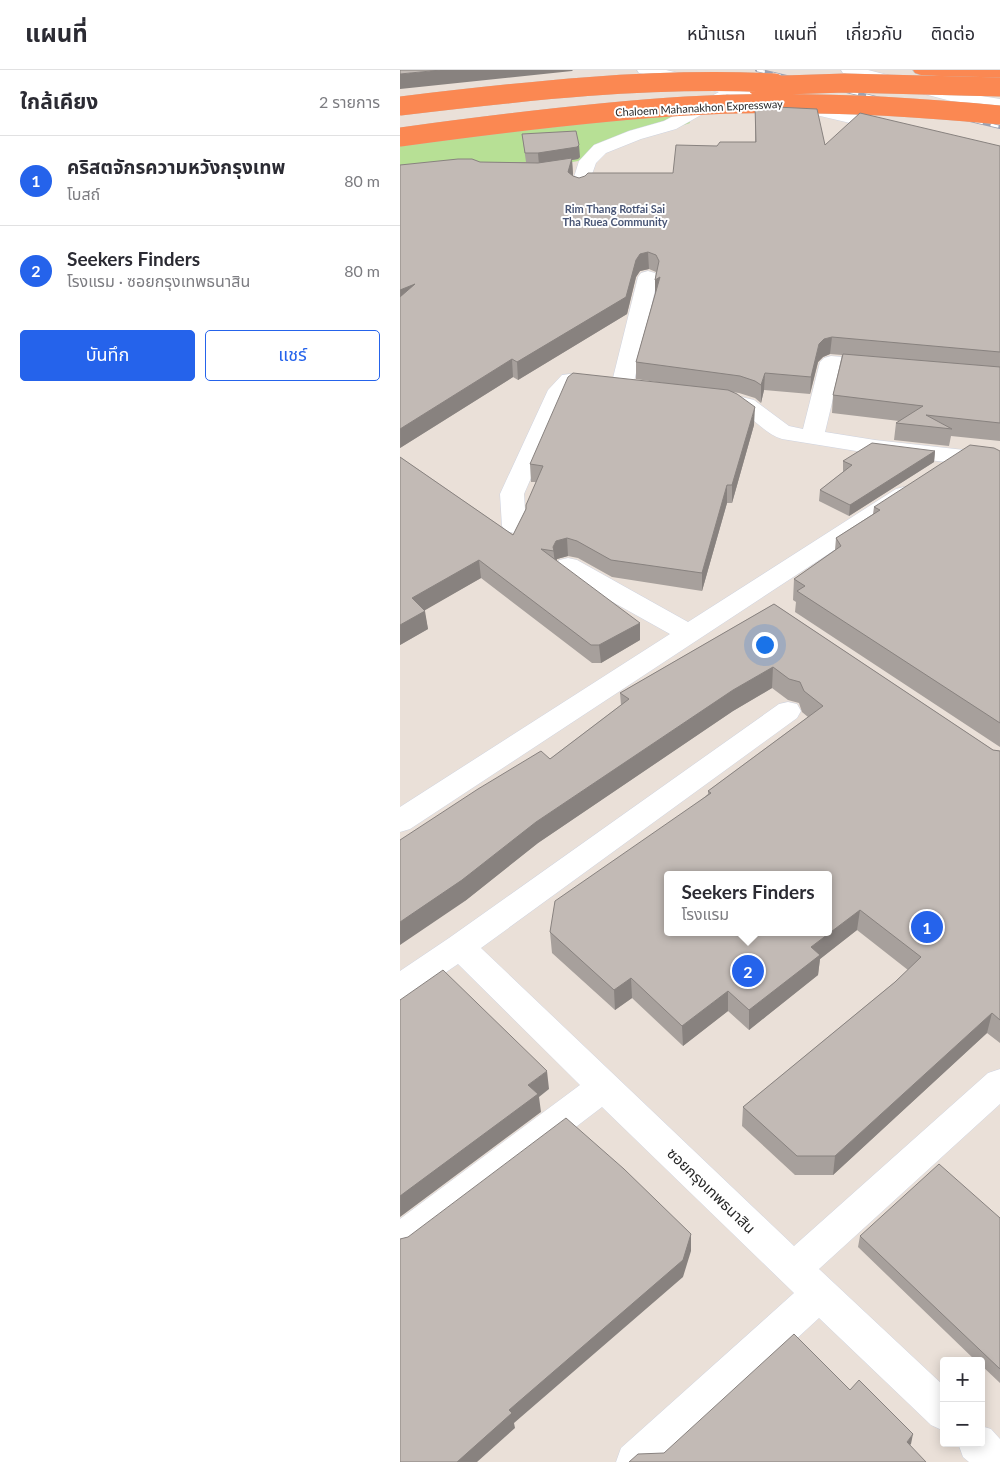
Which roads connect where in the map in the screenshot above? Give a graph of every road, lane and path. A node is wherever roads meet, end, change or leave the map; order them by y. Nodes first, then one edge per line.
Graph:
1 (645, 70) edge
2 (692, 70) edge
3 (851, 70) edge
4 (921, 70) edge
5 (1000, 75) edge
6 (1000, 88) edge
7 (732, 90) junction
8 (1000, 96) edge
9 (400, 97) edge
10 (1000, 104) edge
11 (400, 106) edge
12 (904, 108) junction
13 (1000, 115) edge
14 (400, 119) edge
15 (1000, 125) edge
16 (906, 131) edge
17 (400, 137) edge
18 (586, 165) junction
19 (567, 168) edge
20 (580, 187) edge
21 (648, 277) dead end
22 (901, 368) edge
23 (704, 396) edge
24 (812, 438) junction
25 (961, 457) junction
26 (1000, 461) edge
27 (514, 526) dead end
28 (568, 566) dead end
29 (749, 595) junction
30 (773, 611) edge
31 (688, 634) junction
32 (788, 711) dead end
33 (400, 821) edge
34 (460, 947) junction
35 (400, 987) edge
36 (1000, 1083) edge
37 (603, 1087) junction
38 (400, 1240) edge
39 (806, 1282) junction
40 (940, 1408) edge
41 (980, 1447) edge
42 (635, 1462) edge
43 (996, 1462) edge

1 - 7 street
2 - 9 highway
3 - 6 street
3 - 10 street
4 - 5 highway
6 - 14 highway, Chaloem Mahanakhon Expressway, bridge
7 - 16 street
7 - 18 street
8 - 11 highway, Chaloem Mahanakhon Expressway, bridge
12 - 13 highway, Chaloem Mahanakhon Expressway, bridge
12 - 15 highway, bridge
12 - 17 highway, Chaloem Mahanakhon Expressway, bridge
18 - 19 street
18 - 20 street
21 - 27 street
22 - 24 street
23 - 24 street
24 - 25 street
25 - 26 street
25 - 29 street
28 - 31 street
29 - 30 street
29 - 31 street
31 - 33 street
32 - 34 street
34 - 35 street
34 - 37 street, ซอยกรุงเทพธนาสิน
36 - 39 street
37 - 38 street
37 - 39 street, ซอยกรุงเทพธนาสิน
39 - 40 street, ซอยกรุงเทพธนาสิน
39 - 42 street
41 - 43 street

